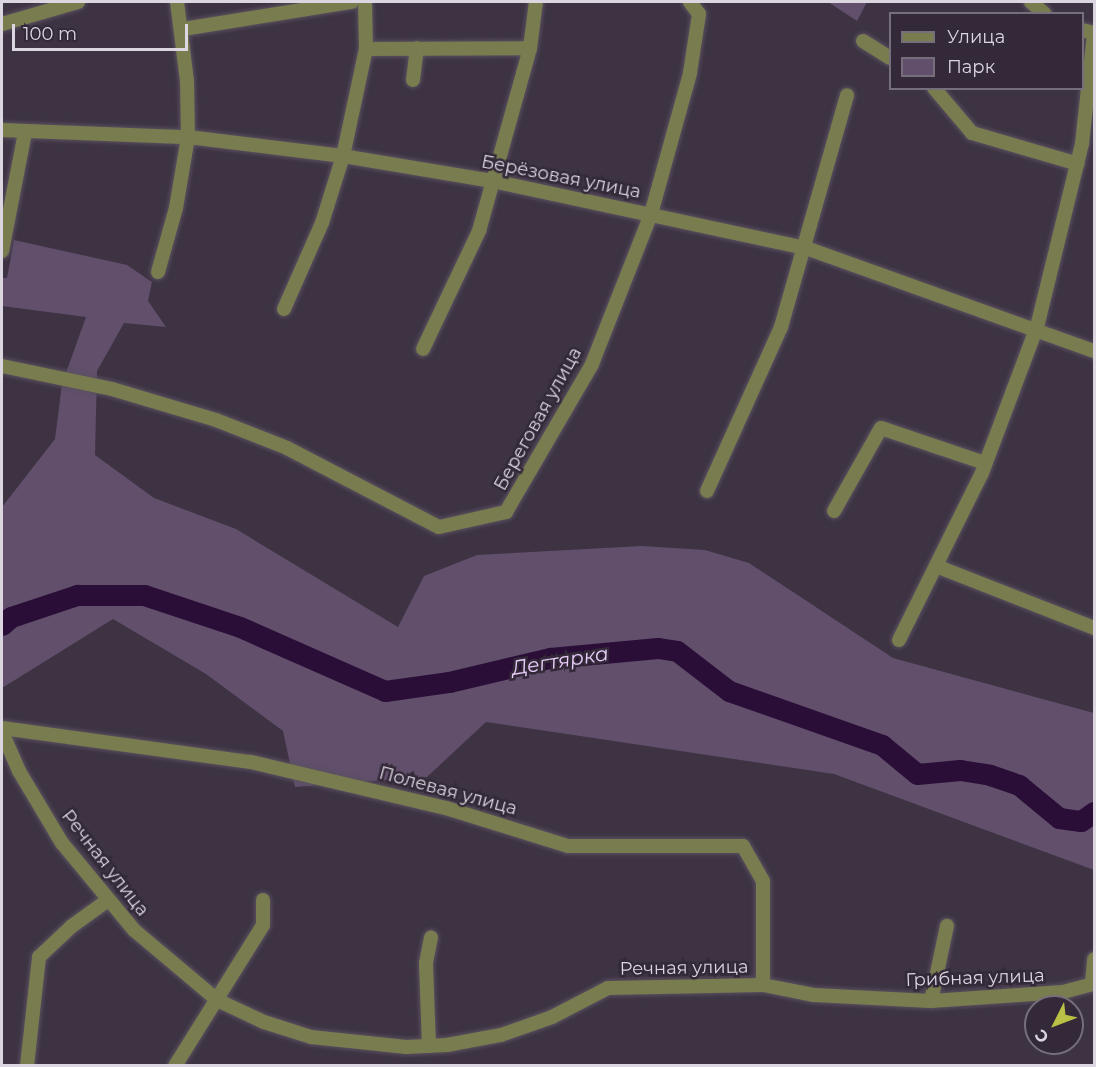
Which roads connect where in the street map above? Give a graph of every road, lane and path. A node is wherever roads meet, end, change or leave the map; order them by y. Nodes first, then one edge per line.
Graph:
1 (78, 2) edge
2 (177, 2) edge
3 (352, 2) edge
4 (364, 2) edge
5 (536, 2) edge
6 (690, 2) edge
7 (1031, 2) edge
8 (1043, 12) edge
9 (2, 24) edge
10 (183, 29) junction
11 (1084, 30) edge
12 (863, 41) dead end
13 (417, 48) junction
14 (530, 48) junction
15 (366, 49) junction
16 (889, 57) edge
17 (413, 80) dead end
18 (936, 90) edge
19 (847, 95) dead end
20 (2, 130) edge
21 (25, 133) junction
22 (188, 137) junction
23 (343, 156) junction
24 (1078, 164) junction
25 (493, 182) junction
26 (651, 214) junction
27 (806, 248) junction
28 (2, 250) edge
29 (158, 272) dead end
30 (284, 309) dead end
31 (1036, 327) junction
32 (423, 349) dead end
33 (1095, 351) edge
34 (2, 366) edge
35 (985, 463) junction
36 (707, 491) dead end
37 (834, 511) dead end
38 (936, 566) junction
39 (1095, 628) edge
40 (899, 640) dead end
41 (2, 728) edge
42 (2, 732) edge
43 (108, 900) junction
44 (264, 900) dead end
45 (947, 926) dead end
46 (431, 937) dead end
47 (1095, 959) edge
48 (763, 985) junction
49 (217, 1000) junction
50 (931, 1001) junction
51 (429, 1046) junction
52 (27, 1065) edge
53 (175, 1065) edge

1 - 9 street
2 - 10 street
3 - 10 street
4 - 15 street
5 - 14 street
6 - 26 street, Береговая улица
7 - 8 street
10 - 22 street
11 - 24 street
12 - 16 street
13 - 14 street
13 - 15 street
13 - 17 street
14 - 25 street
15 - 23 street
18 - 24 street
19 - 27 street
20 - 21 street, Берёзовая улица
21 - 22 street, Берёзовая улица
21 - 28 street
22 - 23 street, Берёзовая улица
22 - 29 street
23 - 25 street, Берёзовая улица
23 - 30 street
24 - 31 street
25 - 26 street, Берёзовая улица
25 - 32 street
26 - 27 street, Берёзовая улица
26 - 34 street, Береговая улица
27 - 31 street, Берёзовая улица
27 - 36 street
31 - 33 street, Берёзовая улица
31 - 35 street
35 - 37 street
35 - 38 street
38 - 39 street
38 - 40 street
41 - 48 street, Полевая улица
42 - 43 street, Речная улица
43 - 49 street, Речная улица
43 - 52 street
44 - 49 street
45 - 50 street
46 - 51 street
47 - 50 street, Грибная улица
48 - 50 street, Грибная улица
48 - 51 street, Речная улица
49 - 51 street, Речная улица
49 - 53 street

